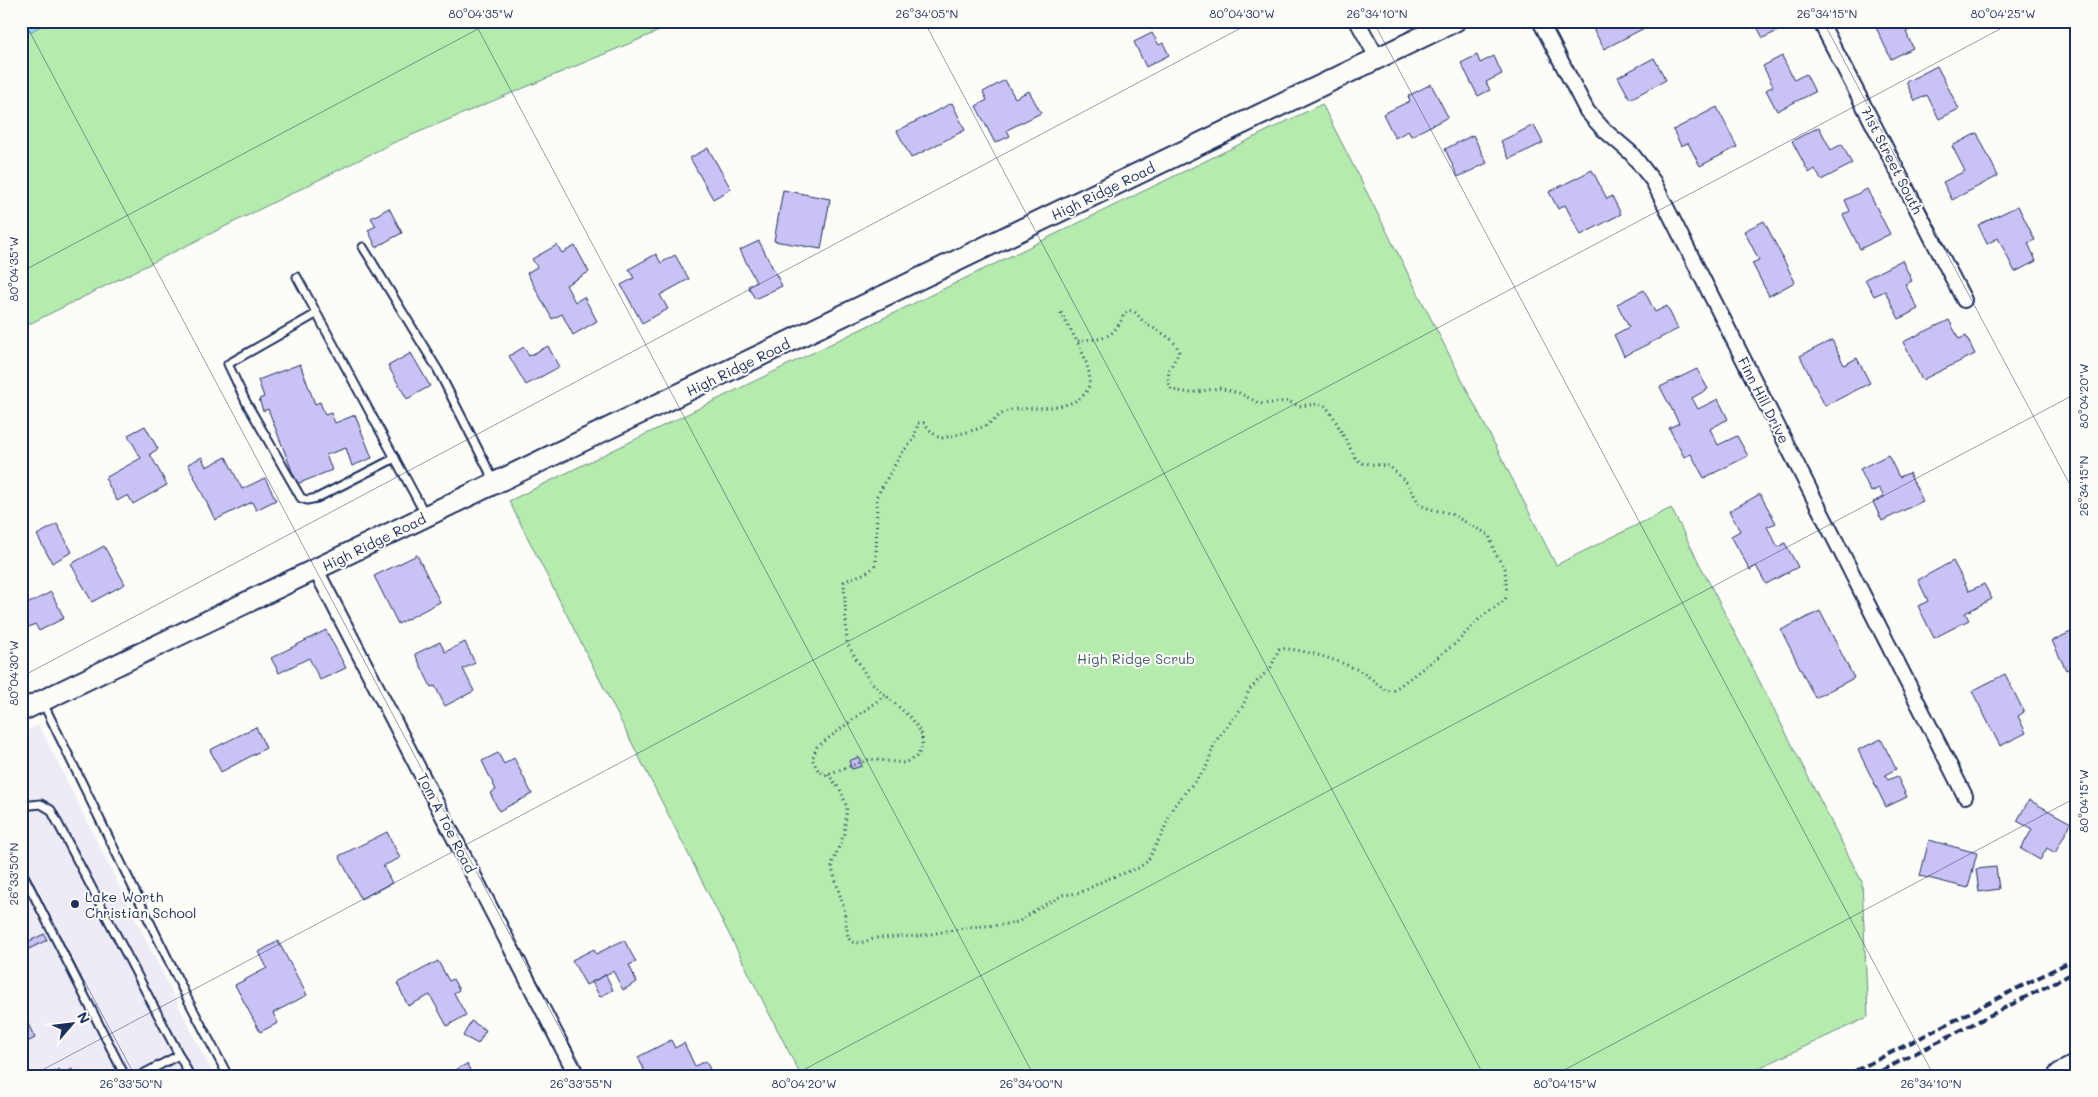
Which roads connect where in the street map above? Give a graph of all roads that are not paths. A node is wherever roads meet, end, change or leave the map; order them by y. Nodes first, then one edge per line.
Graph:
1 (1356, 21) edge
2 (1455, 21) edge
3 (1540, 21) edge
4 (1820, 21) edge
5 (1378, 59) junction
6 (363, 247) dead end
7 (297, 277) dead end
8 (1964, 300) dead end
9 (316, 314) junction
10 (395, 458) junction
11 (496, 484) junction
12 (427, 517) junction
13 (316, 570) junction
14 (42, 701) junction
15 (21, 711) edge
16 (1965, 796) dead end
17 (21, 806) edge
18 (21, 870) edge
19 (179, 1055) junction
20 (2077, 1068) edge
21 (125, 1076) edge
22 (139, 1076) edge
23 (189, 1076) edge
24 (228, 1076) edge
25 (577, 1076) edge
26 (2062, 1076) edge

1 - 5 street
2 - 5 street, High Ridge Road
3 - 16 street, Finn Hill Drive
4 - 8 street, 71st Street South
5 - 11 street, High Ridge Road
6 - 11 lane
7 - 9 lane
9 - 10 lane
9 - 10 lane
10 - 12 lane
11 - 12 street, High Ridge Road
12 - 13 street, High Ridge Road
13 - 14 street, High Ridge Road
13 - 25 street, Tom A Toe Road
14 - 15 street, High Ridge Road
14 - 24 lane
17 - 19 lane
18 - 21 lane
19 - 22 lane
19 - 23 lane
20 - 26 highway

